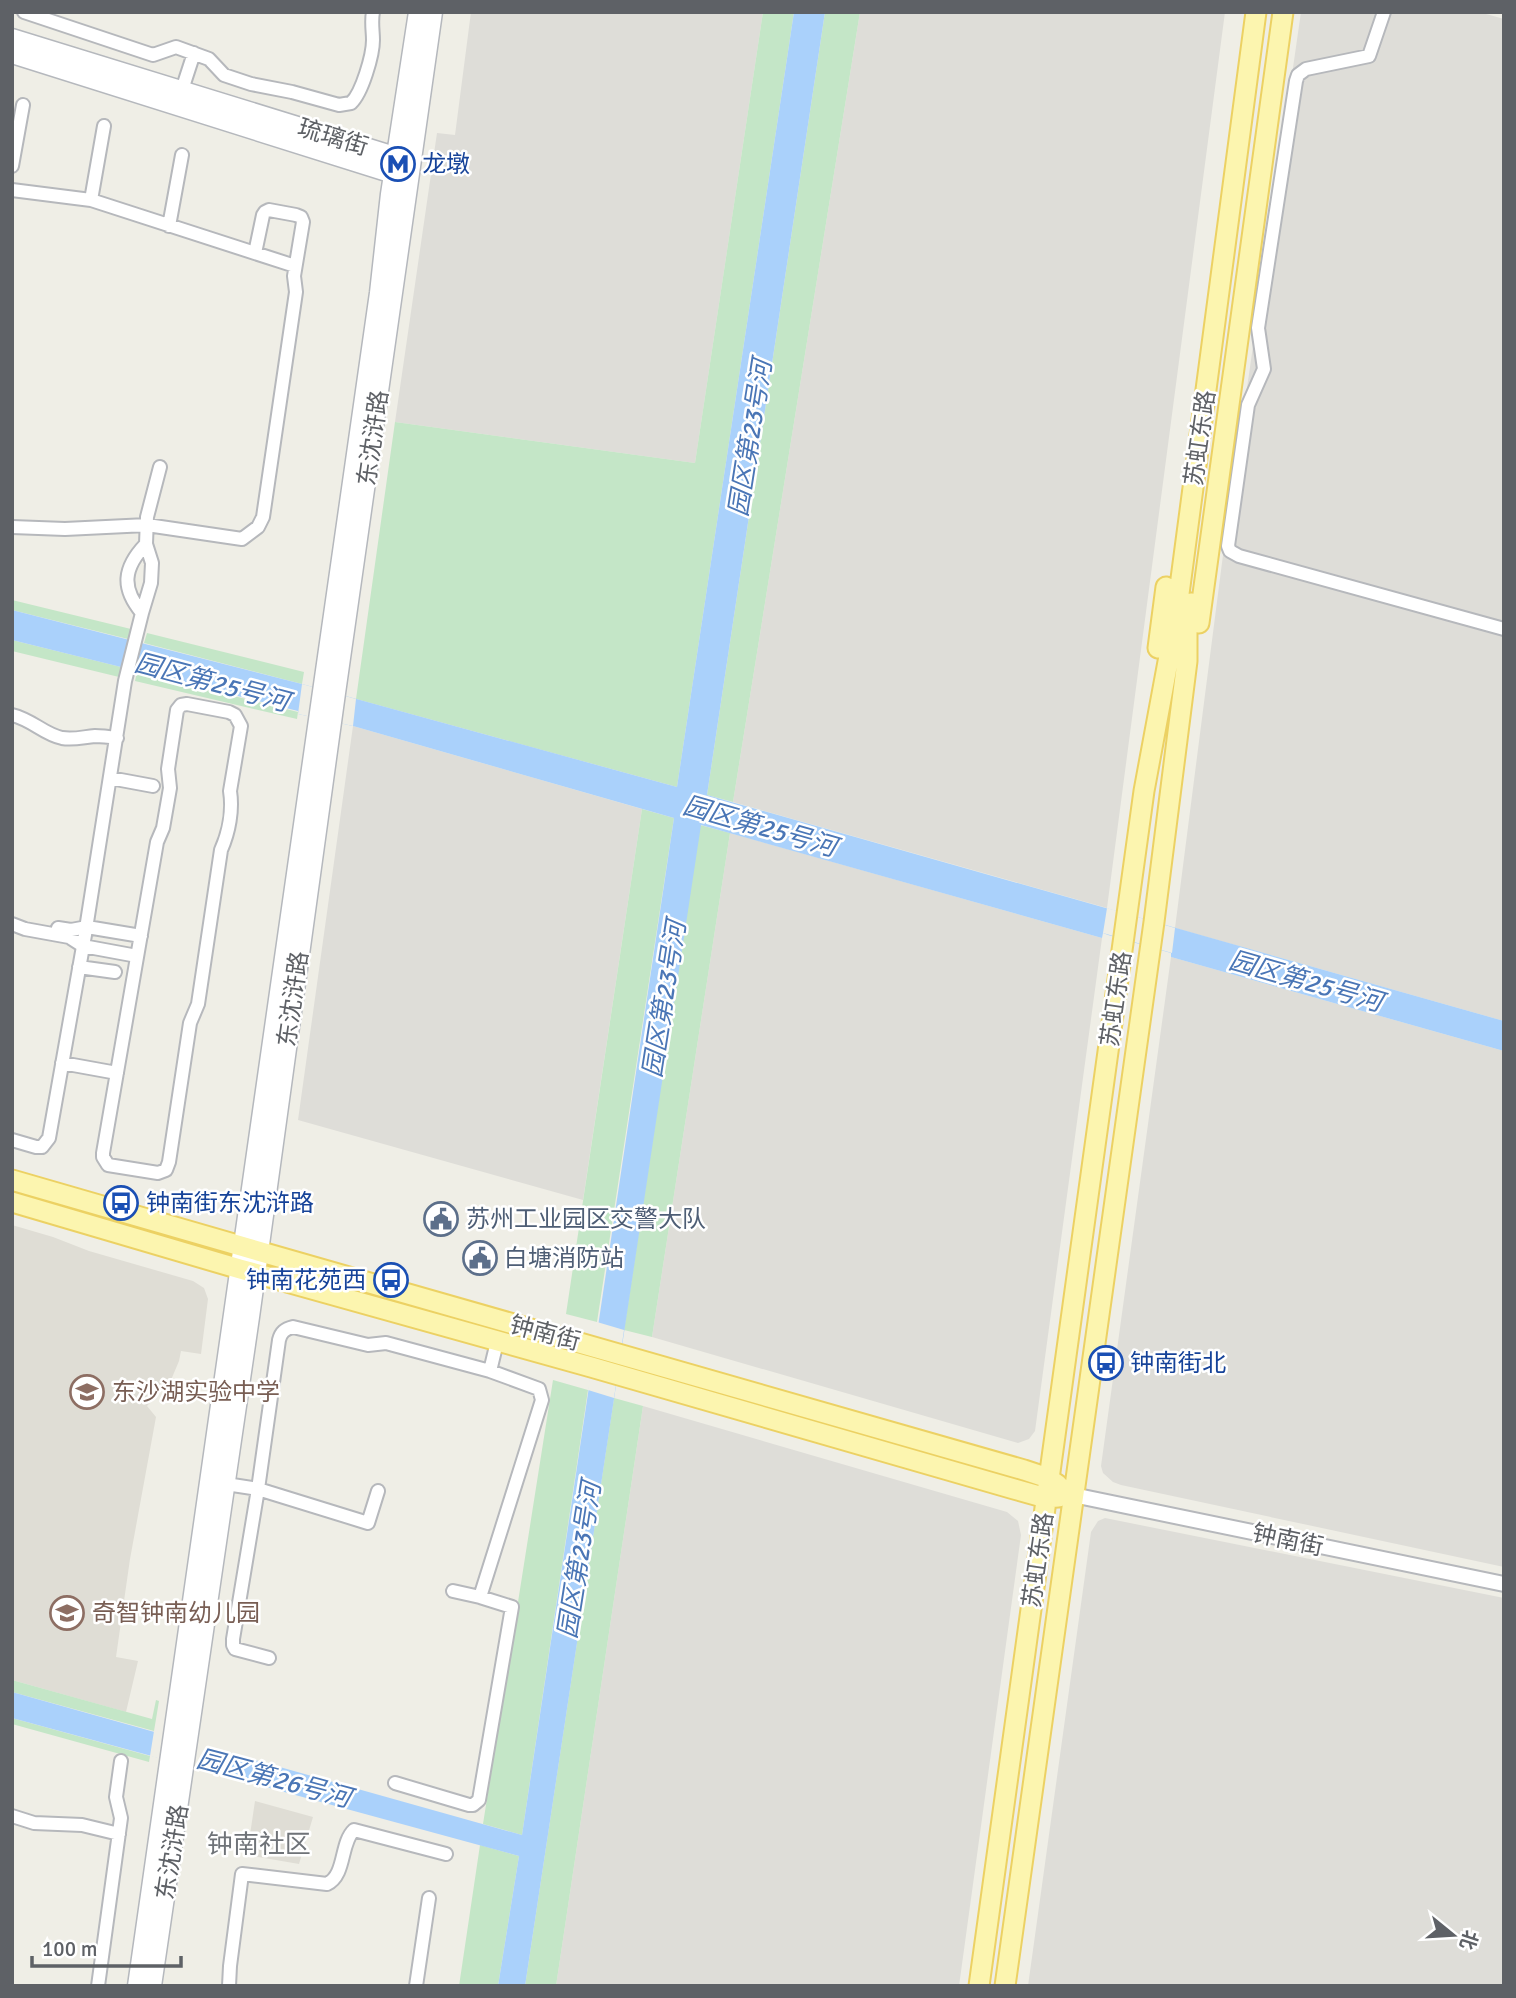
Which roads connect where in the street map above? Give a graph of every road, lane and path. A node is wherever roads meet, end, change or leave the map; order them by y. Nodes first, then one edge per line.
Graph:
1 (23, 12) edge
2 (373, 12) edge
3 (418, 12) edge
4 (433, 12) edge
5 (1246, 12) edge
6 (1256, 12) edge
7 (1269, 12) edge
8 (1283, 12) edge
9 (1384, 12) edge
10 (12, 38) edge
11 (194, 53) junction
12 (12, 54) edge
13 (179, 98) junction
14 (23, 105) dead end
15 (104, 127) dead end
16 (182, 155) dead end
17 (412, 165) junction
18 (12, 166) edge
19 (394, 166) junction
20 (12, 190) edge
21 (1238, 199) junction
22 (91, 200) junction
23 (169, 226) junction
24 (255, 253) junction
25 (295, 266) junction
26 (160, 467) dead end
27 (147, 525) junction
28 (12, 527) edge
29 (146, 544) junction
30 (142, 613) junction
31 (1504, 629) edge
32 (1187, 660) junction
33 (328, 691) junction
34 (12, 715) edge
35 (117, 738) junction
36 (110, 778) junction
37 (153, 786) dead end
38 (1144, 791) junction
39 (12, 924) edge
40 (87, 927) junction
41 (141, 936) junction
42 (83, 946) junction
43 (137, 956) junction
44 (79, 967) junction
45 (115, 972) dead end
46 (62, 1063) junction
47 (117, 1073) junction
48 (12, 1140) edge
49 (12, 1180) edge
50 (12, 1202) edge
51 (251, 1249) junction
52 (248, 1272) junction
53 (497, 1342) junction
54 (490, 1371) junction
55 (226, 1484) junction
56 (1047, 1488) junction
57 (258, 1489) junction
58 (378, 1491) dead end
59 (1073, 1495) junction
60 (1504, 1584) edge
61 (453, 1591) dead end
62 (480, 1597) junction
63 (269, 1658) dead end
64 (181, 1738) junction
65 (121, 1761) dead end
66 (178, 1763) junction
67 (394, 1783) dead end
68 (12, 1816) edge
69 (119, 1833) junction
70 (446, 1854) dead end
71 (429, 1898) dead end
72 (98, 1986) edge
73 (137, 1986) edge
74 (152, 1986) edge
75 (229, 1986) edge
76 (416, 1986) edge
77 (979, 1986) edge
78 (1005, 1986) edge

1 - 11 street
2 - 11 street
3 - 19 main road, 东沈浒路
4 - 17 main road, 东沈浒路
5 - 38 main road
6 - 21 main road, 苏虹东路
7 - 21 main road, 苏虹东路
8 - 32 main road
9 - 31 street
10 - 13 main road, 琉璃街
11 - 13 street
12 - 13 main road, 琉璃街
13 - 19 main road, 琉璃街
14 - 18 street
15 - 22 street
16 - 23 street
17 - 19 main road, 琉璃街
17 - 33 main road, 东沈浒路
19 - 33 main road, 东沈浒路
20 - 22 street
21 - 32 main road, 苏虹东路
21 - 38 main road, 苏虹东路
22 - 23 street
23 - 24 street
24 - 25 street
24 - 25 street
25 - 27 street
26 - 27 street
27 - 28 street
27 - 29 street
29 - 30 street
29 - 30 street
30 - 35 street
32 - 59 main road, 苏虹东路
33 - 51 main road, 东沈浒路
34 - 35 street
35 - 36 street
36 - 37 street
36 - 40 street
38 - 56 main road, 苏虹东路
39 - 40 street
39 - 42 street
40 - 41 street
40 - 42 street
41 - 43 street
41 - 47 street
42 - 43 street
42 - 44 street
43 - 47 street
44 - 45 street
44 - 46 street
46 - 47 street
46 - 48 street
49 - 51 main road, 钟南街
50 - 52 main road, 钟南街
51 - 52 main road, 东沈浒路
51 - 56 main road, 钟南街
52 - 53 main road, 钟南街
52 - 55 main road, 东沈浒路
52 - 64 main road, 东沈浒路
53 - 54 street
53 - 56 main road, 钟南街
54 - 57 street
54 - 62 street
55 - 57 street
55 - 64 main road, 东沈浒路
56 - 59 main road, 钟南街
56 - 77 main road, 苏虹东路
57 - 58 street
57 - 63 street
59 - 60 street, 钟南街
59 - 78 main road, 苏虹东路
61 - 62 street
62 - 67 street
64 - 66 main road, 东沈浒路
65 - 69 street
66 - 73 main road, 东沈浒路
66 - 74 main road, 东沈浒路
68 - 69 street
69 - 72 street
70 - 75 street
71 - 76 street

